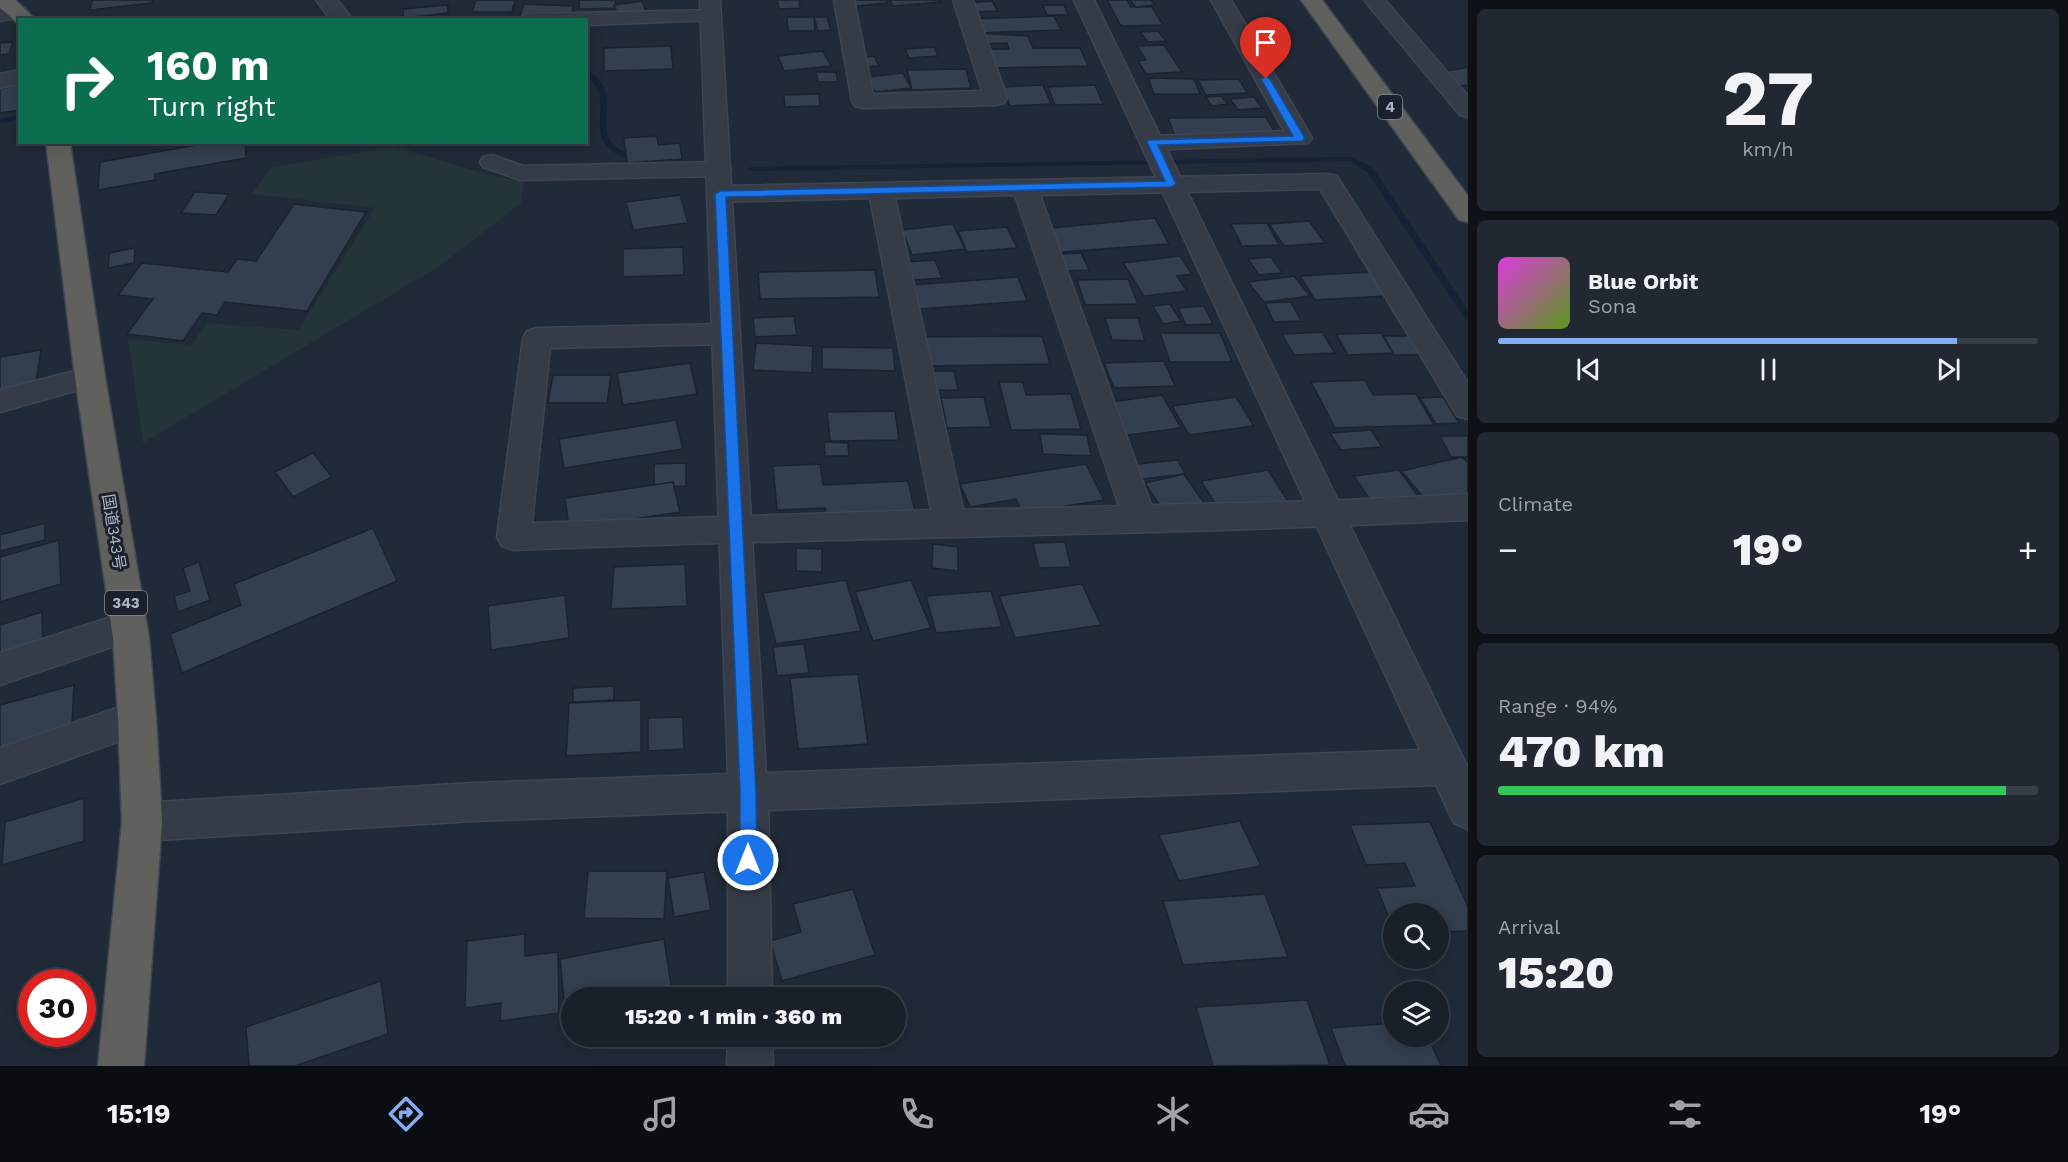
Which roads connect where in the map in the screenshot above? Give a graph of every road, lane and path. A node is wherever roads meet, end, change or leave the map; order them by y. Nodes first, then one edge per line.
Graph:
1 (326, 0) edge
2 (844, 0) edge
3 (963, 0) edge
4 (1084, 0) edge
5 (1221, 0) edge
6 (1311, 0) edge
7 (1374, 0) edge
8 (710, 8) edge
9 (341, 18) edge
10 (561, 18) edge
11 (18, 76) edge
12 (0, 81) edge
13 (1468, 110) edge
14 (1152, 142) junction
15 (58, 144) edge
16 (492, 162) dead end
17 (720, 182) junction
18 (1171, 184) junction
19 (1025, 188) junction
20 (881, 191) junction
21 (1468, 214) edge
22 (726, 334) junction
23 (90, 377) junction
24 (0, 401) edge
25 (1468, 408) edge
26 (1468, 507) edge
27 (1328, 514) junction
28 (1139, 518) junction
29 (950, 523) junction
30 (736, 528) junction
31 (129, 626) junction
32 (0, 669) edge
33 (137, 718) junction
34 (0, 766) edge
35 (1458, 767) edge
36 (748, 792) junction
37 (1468, 810) edge
38 (142, 822) junction
39 (750, 987) edge
40 (750, 1047) edge
41 (121, 1066) edge
42 (750, 1066) edge

1 - 9 street
2 - 3 street
4 - 14 street
5 - 14 street
6 - 21 highway, 4
7 - 13 street
8 - 10 street
8 - 17 street
11 - 12 street
14 - 18 street
15 - 23 highway, 国道343号 / 343
16 - 17 street
17 - 20 street
17 - 22 street
18 - 19 street
18 - 25 street
18 - 27 street
19 - 20 street
19 - 28 street
20 - 29 street
22 - 30 street
22 - 30 street
23 - 24 street
23 - 31 highway, 国道343号 / 343
26 - 27 street
27 - 28 street
27 - 35 street
28 - 29 street
29 - 30 street
30 - 36 street
31 - 32 street
31 - 33 highway, 国道343号 / 343
33 - 34 street
33 - 38 highway, 国道343号 / 343
35 - 36 street
35 - 37 street
36 - 38 street
36 - 39 street
38 - 41 highway, 国道343号 / 343
40 - 42 street

